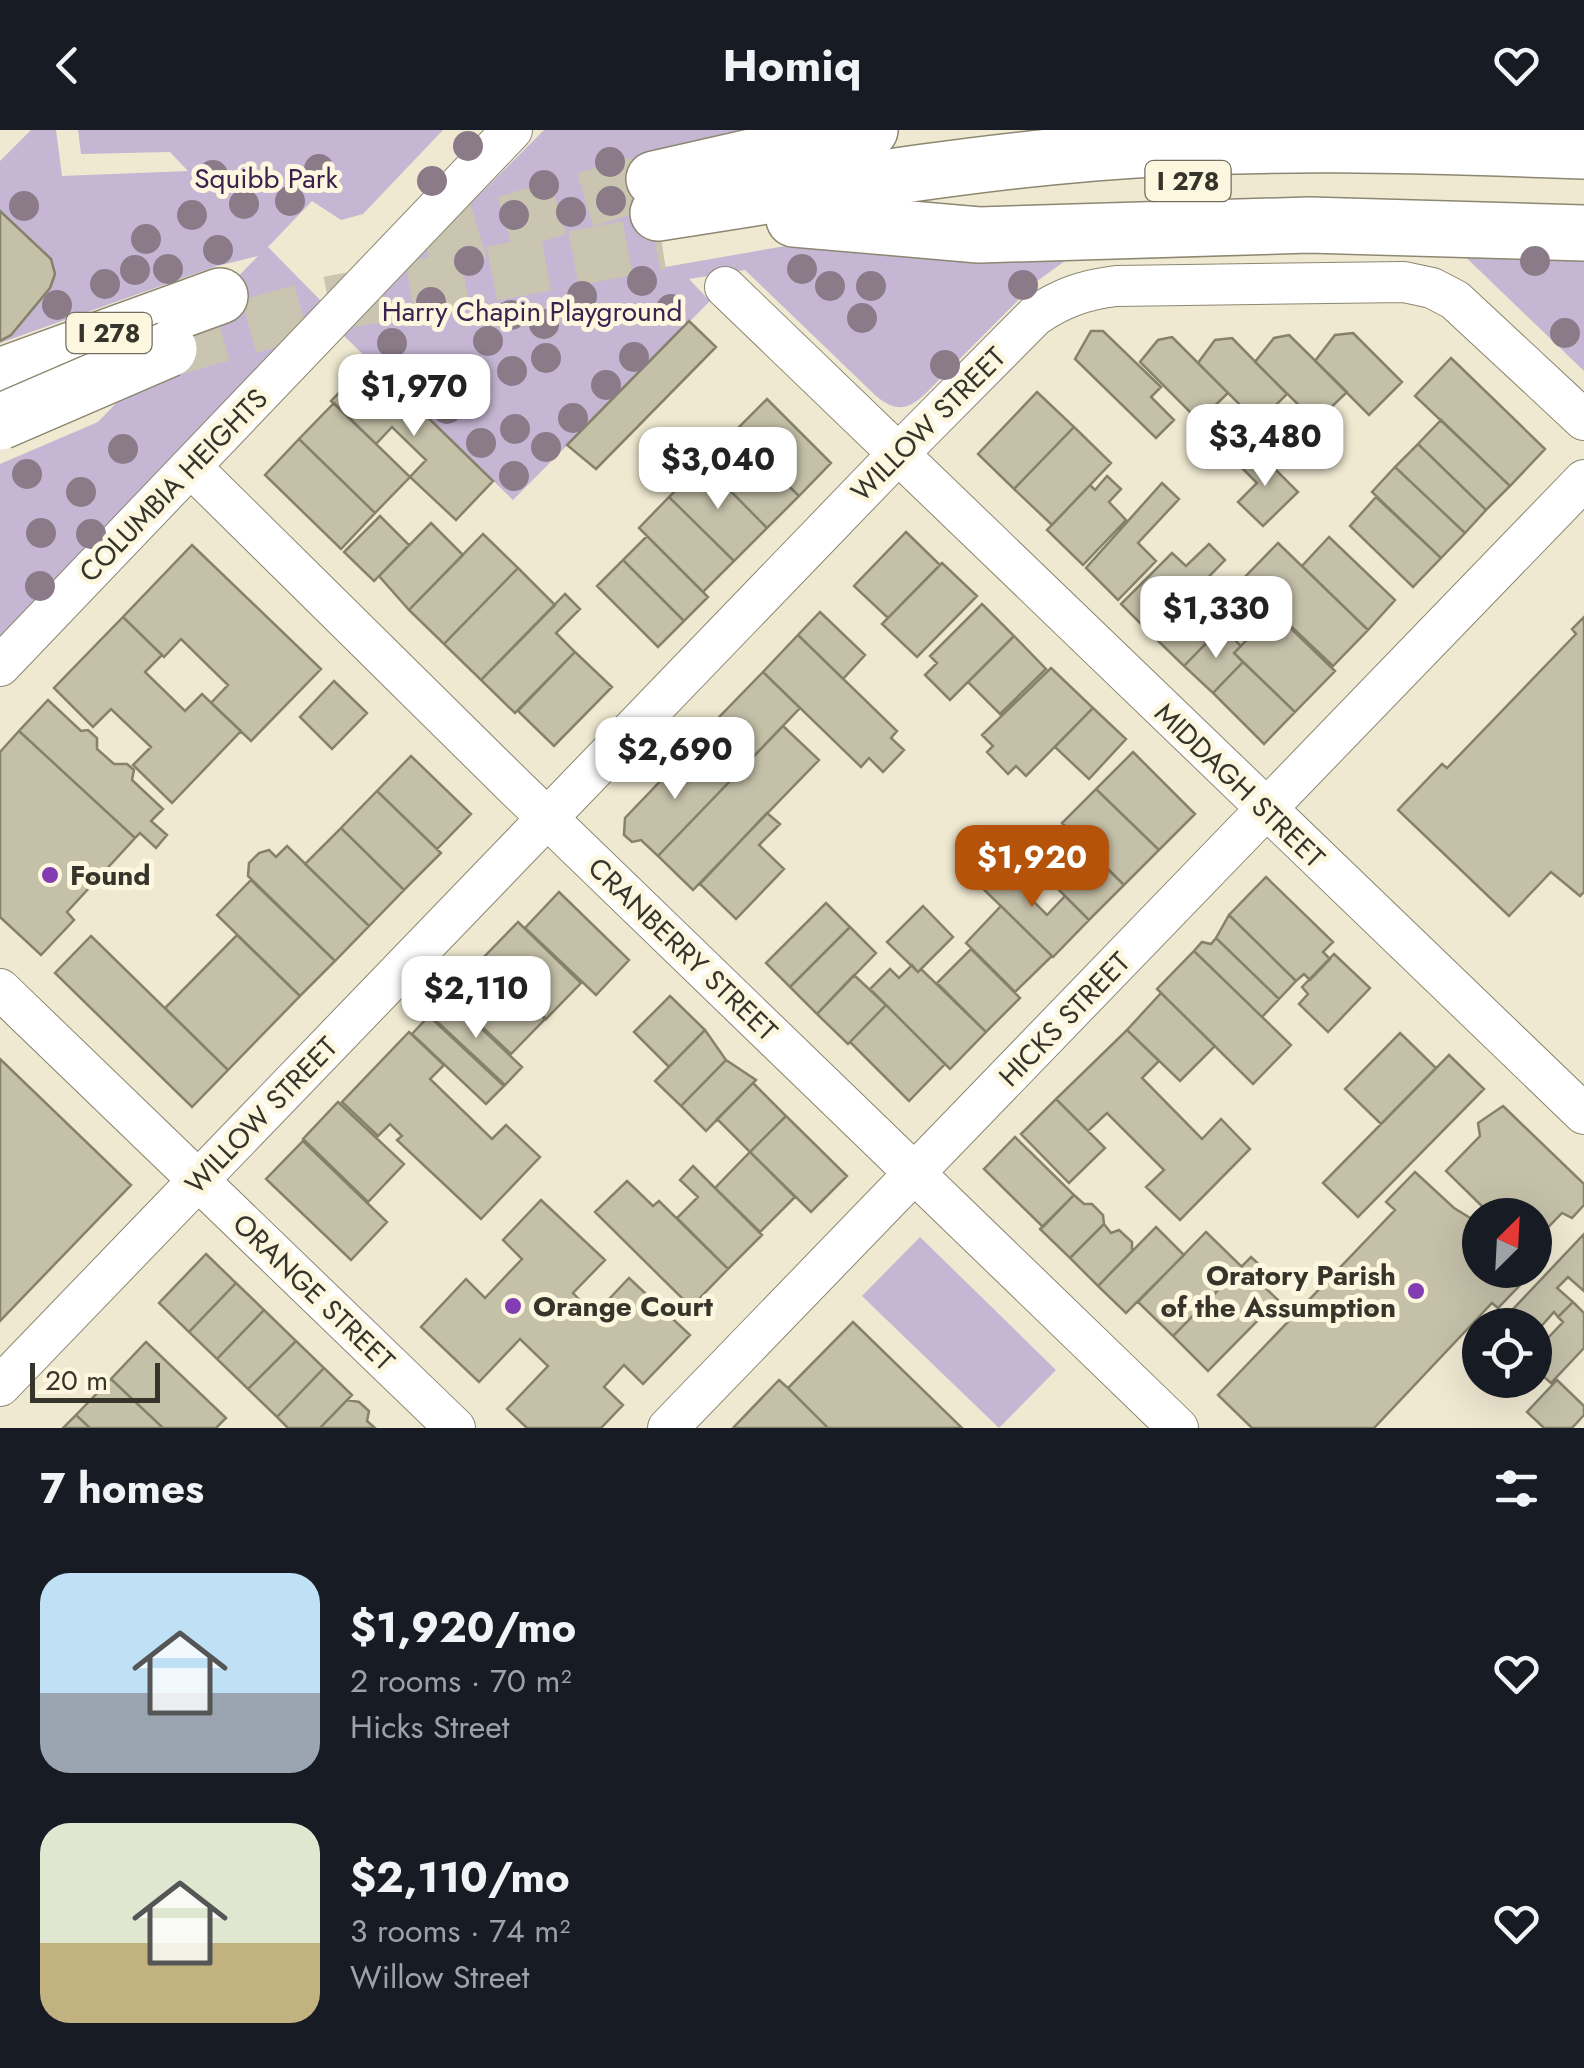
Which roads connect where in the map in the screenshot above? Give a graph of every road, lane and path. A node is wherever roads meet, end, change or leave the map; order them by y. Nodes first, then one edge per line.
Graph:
1 (512, 130) edge
2 (870, 130) edge
3 (1584, 151) edge
4 (1584, 182) edge
5 (658, 211) junction
6 (794, 219) junction
7 (1584, 233) edge
8 (725, 287) dead end
9 (220, 296) dead end
10 (169, 349) tunnel mouth
11 (0, 376) edge
12 (1584, 420) edge
13 (0, 422) edge
14 (899, 453) junction
15 (191, 466) junction
16 (1584, 480) edge
17 (0, 666) edge
18 (1265, 810) junction
19 (547, 818) junction
20 (0, 990) edge
21 (1584, 1114) edge
22 (915, 1173) junction
23 (198, 1180) junction
24 (0, 1386) edge
25 (454, 1428) edge
26 (668, 1428) edge
27 (1178, 1428) edge

1 - 15 street, COLUMBIA HEIGHTS
2 - 5 highway
3 - 5 highway, I 278
4 - 6 highway, I 278
5 - 6 highway, I 278
6 - 7 highway
8 - 14 street, MIDDAGH STREET
9 - 11 highway, I 278
10 - 13 highway, I 278, bridge
12 - 14 street, WILLOW STREET
14 - 18 street, MIDDAGH STREET
14 - 19 street, WILLOW STREET
15 - 17 street, COLUMBIA HEIGHTS
15 - 19 street, CRANBERRY STREET
16 - 18 street, HICKS STREET
18 - 21 street, MIDDAGH STREET
18 - 22 street, HICKS STREET
19 - 22 street, CRANBERRY STREET
19 - 23 street, WILLOW STREET
20 - 23 street, ORANGE STREET
22 - 26 street, HICKS STREET
22 - 27 street, CRANBERRY STREET
23 - 24 street, WILLOW STREET
23 - 25 street, ORANGE STREET

